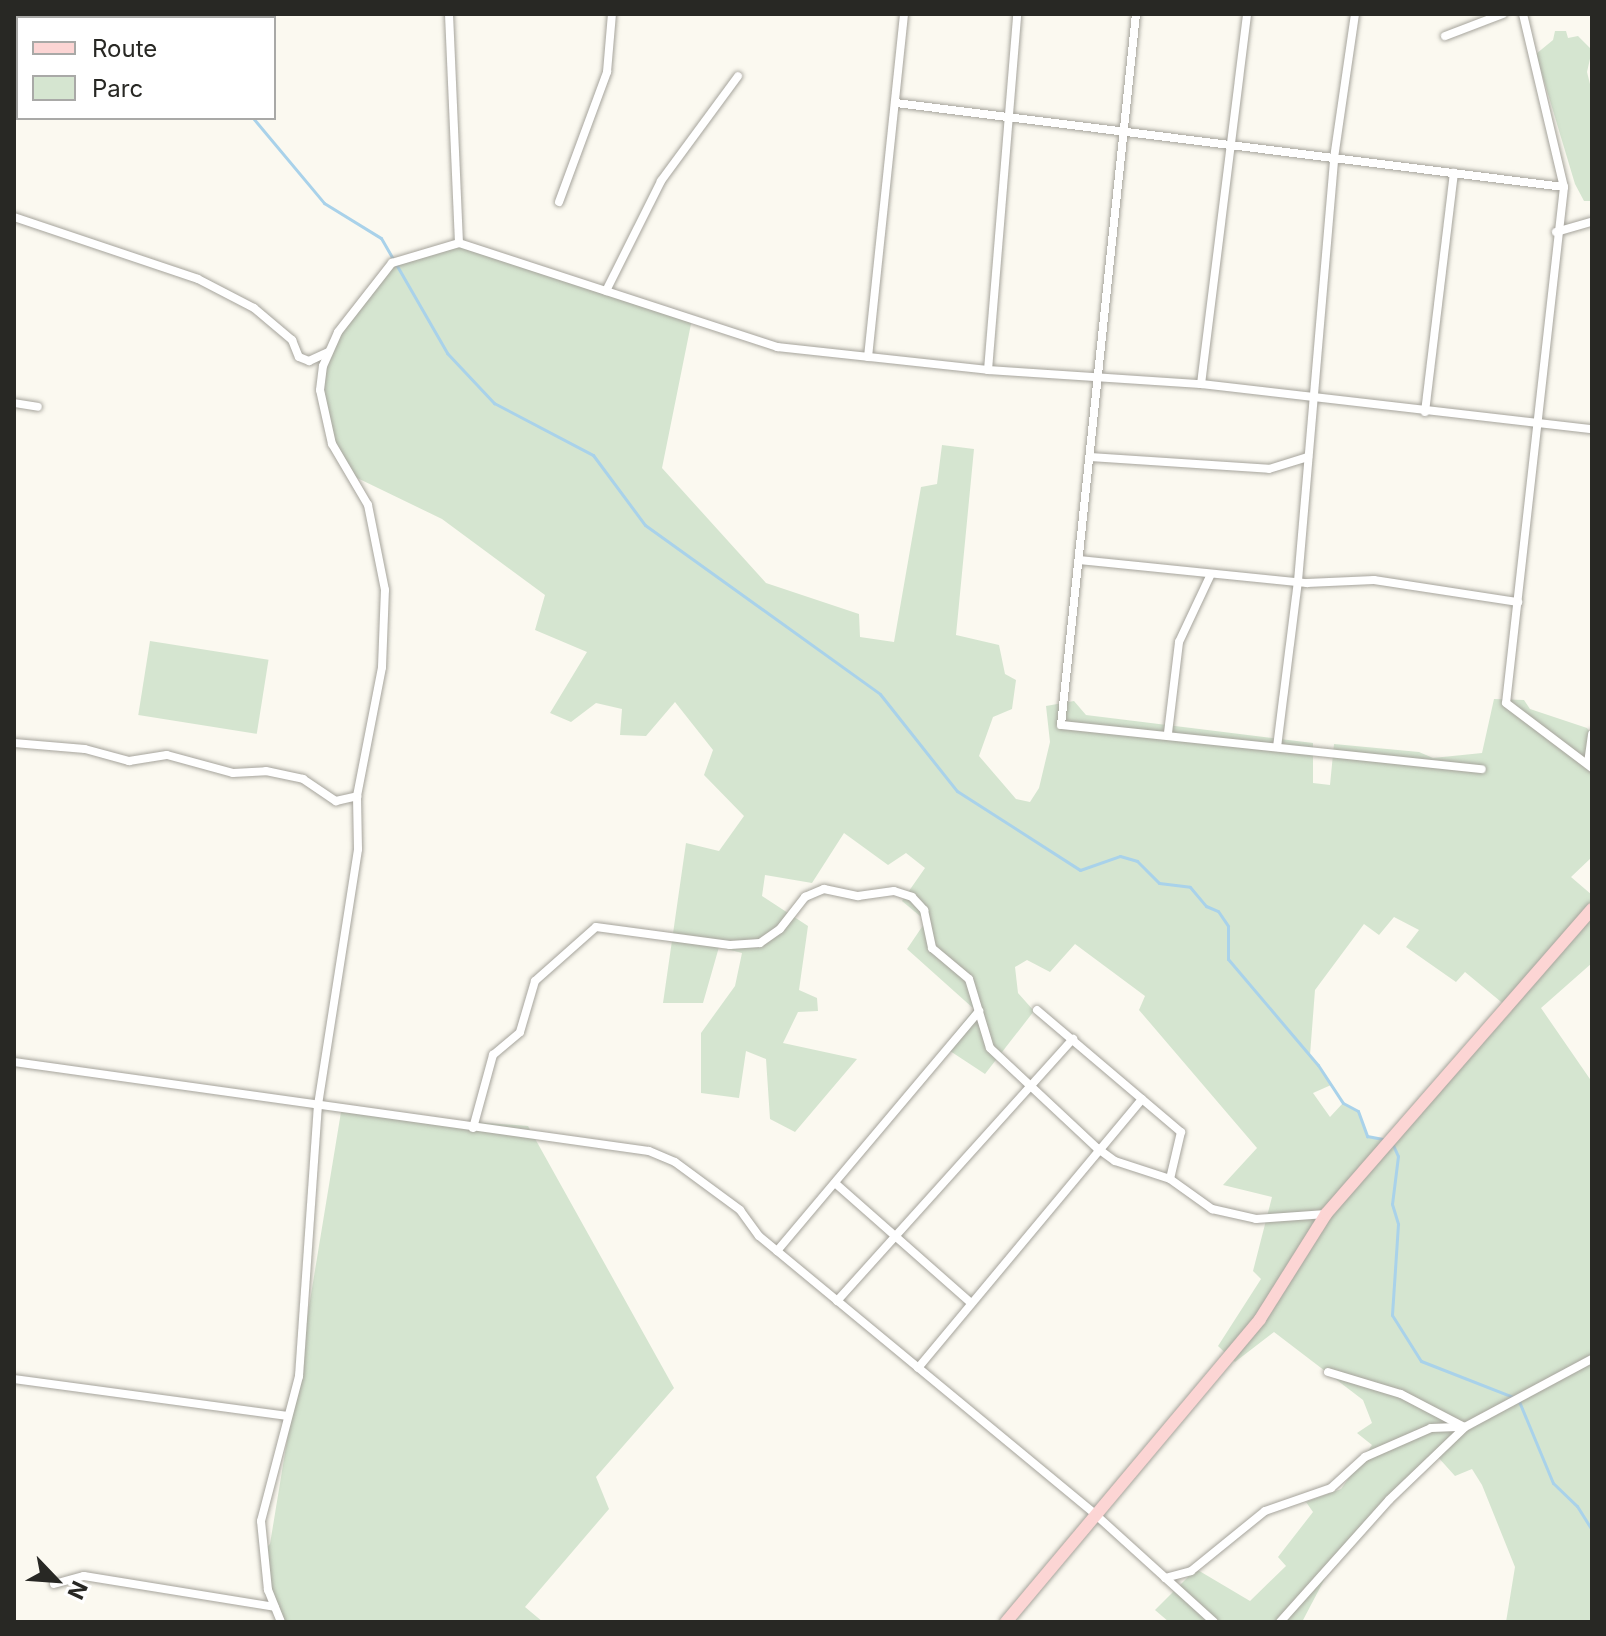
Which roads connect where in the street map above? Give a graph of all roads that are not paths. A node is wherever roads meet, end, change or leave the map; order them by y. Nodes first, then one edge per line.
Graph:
1 (449, 14) edge
2 (612, 14) edge
3 (904, 14) edge
4 (1017, 14) edge
5 (1136, 14) edge
6 (1247, 14) edge
7 (1355, 14) edge
8 (1503, 14) edge
9 (1523, 14) edge
10 (1445, 36) dead end
11 (738, 76) dead end
12 (896, 103) junction
13 (1007, 117) junction
14 (1125, 132) junction
15 (1234, 145) junction
16 (1334, 158) junction
17 (1454, 173) junction
18 (1564, 187) junction
19 (559, 202) dead end
20 (14, 217) edge
21 (1592, 222) edge
22 (1556, 232) junction
23 (459, 243) junction
24 (606, 291) junction
25 (328, 352) junction
26 (868, 357) junction
27 (988, 370) junction
28 (1098, 377) junction
29 (1201, 384) junction
30 (1313, 399) junction
31 (14, 403) edge
32 (38, 407) dead end
33 (1425, 412) junction
34 (1537, 424) junction
35 (1592, 429) edge
36 (1090, 457) junction
37 (1308, 457) junction
38 (1079, 560) junction
39 (1211, 574) junction
40 (1298, 581) junction
41 (1518, 602) junction
42 (1168, 733) junction
43 (1592, 734) edge
44 (14, 743) edge
45 (1277, 747) junction
46 (1590, 766) edge
47 (1482, 769) dead end
48 (357, 796) junction
49 (1592, 909) edge
50 (1037, 1010) dead end
51 (979, 1011) junction
52 (1073, 1039) junction
53 (14, 1062) edge
54 (1032, 1091) junction
55 (1142, 1099) junction
56 (318, 1105) junction
57 (473, 1128) junction
58 (1097, 1148) junction
59 (1170, 1179) junction
60 (835, 1183) junction
61 (1326, 1214) junction
62 (896, 1236) junction
63 (777, 1251) junction
64 (837, 1301) junction
65 (971, 1303) junction
66 (1592, 1359) edge
67 (918, 1368) junction
68 (1328, 1372) dead end
69 (14, 1379) edge
70 (288, 1416) junction
71 (1465, 1427) junction
72 (1096, 1515) junction
73 (1165, 1578) junction
74 (54, 1584) dead end
75 (275, 1607) junction
76 (281, 1622) edge
77 (1006, 1622) edge
78 (1214, 1622) edge
79 (1280, 1622) edge

1 - 23 street
2 - 19 street
3 - 12 street
4 - 13 street
5 - 14 street
6 - 15 street
7 - 16 street
8 - 10 street
9 - 18 street
11 - 24 street
12 - 13 street
12 - 26 street
13 - 14 street
13 - 27 street
14 - 15 street
14 - 28 street
15 - 16 street
15 - 29 street
16 - 17 street
16 - 30 street
17 - 18 street
17 - 33 street
18 - 22 street
20 - 25 street
21 - 22 street
22 - 34 street
23 - 24 street
23 - 25 street
24 - 26 street
25 - 48 street
26 - 27 street
27 - 28 street
28 - 29 street
28 - 36 street
29 - 30 street
30 - 33 street
30 - 37 street
31 - 32 street
33 - 34 street
34 - 35 street
34 - 41 street
36 - 37 street
36 - 38 street
37 - 40 street
38 - 39 street
38 - 42 street
39 - 40 street
39 - 42 street
40 - 41 street
40 - 45 street
41 - 46 street
42 - 45 street
43 - 46 street
44 - 48 street
45 - 47 street
48 - 56 street
49 - 61 main road
50 - 52 street
51 - 54 street
51 - 57 street
51 - 60 street
52 - 54 street
52 - 55 street
53 - 56 street
54 - 58 street
54 - 62 street
55 - 58 street
55 - 59 street
56 - 57 street
56 - 70 street
57 - 63 street
58 - 59 street
58 - 65 street
59 - 61 street
60 - 62 street
60 - 63 street
61 - 72 main road
62 - 64 street
62 - 65 street
63 - 64 street
64 - 67 street
65 - 67 street
66 - 71 street
67 - 72 street
68 - 71 street
69 - 70 street
70 - 75 street
71 - 73 street
71 - 79 street
72 - 73 street
72 - 77 main road
73 - 78 street
74 - 75 street
75 - 76 street

